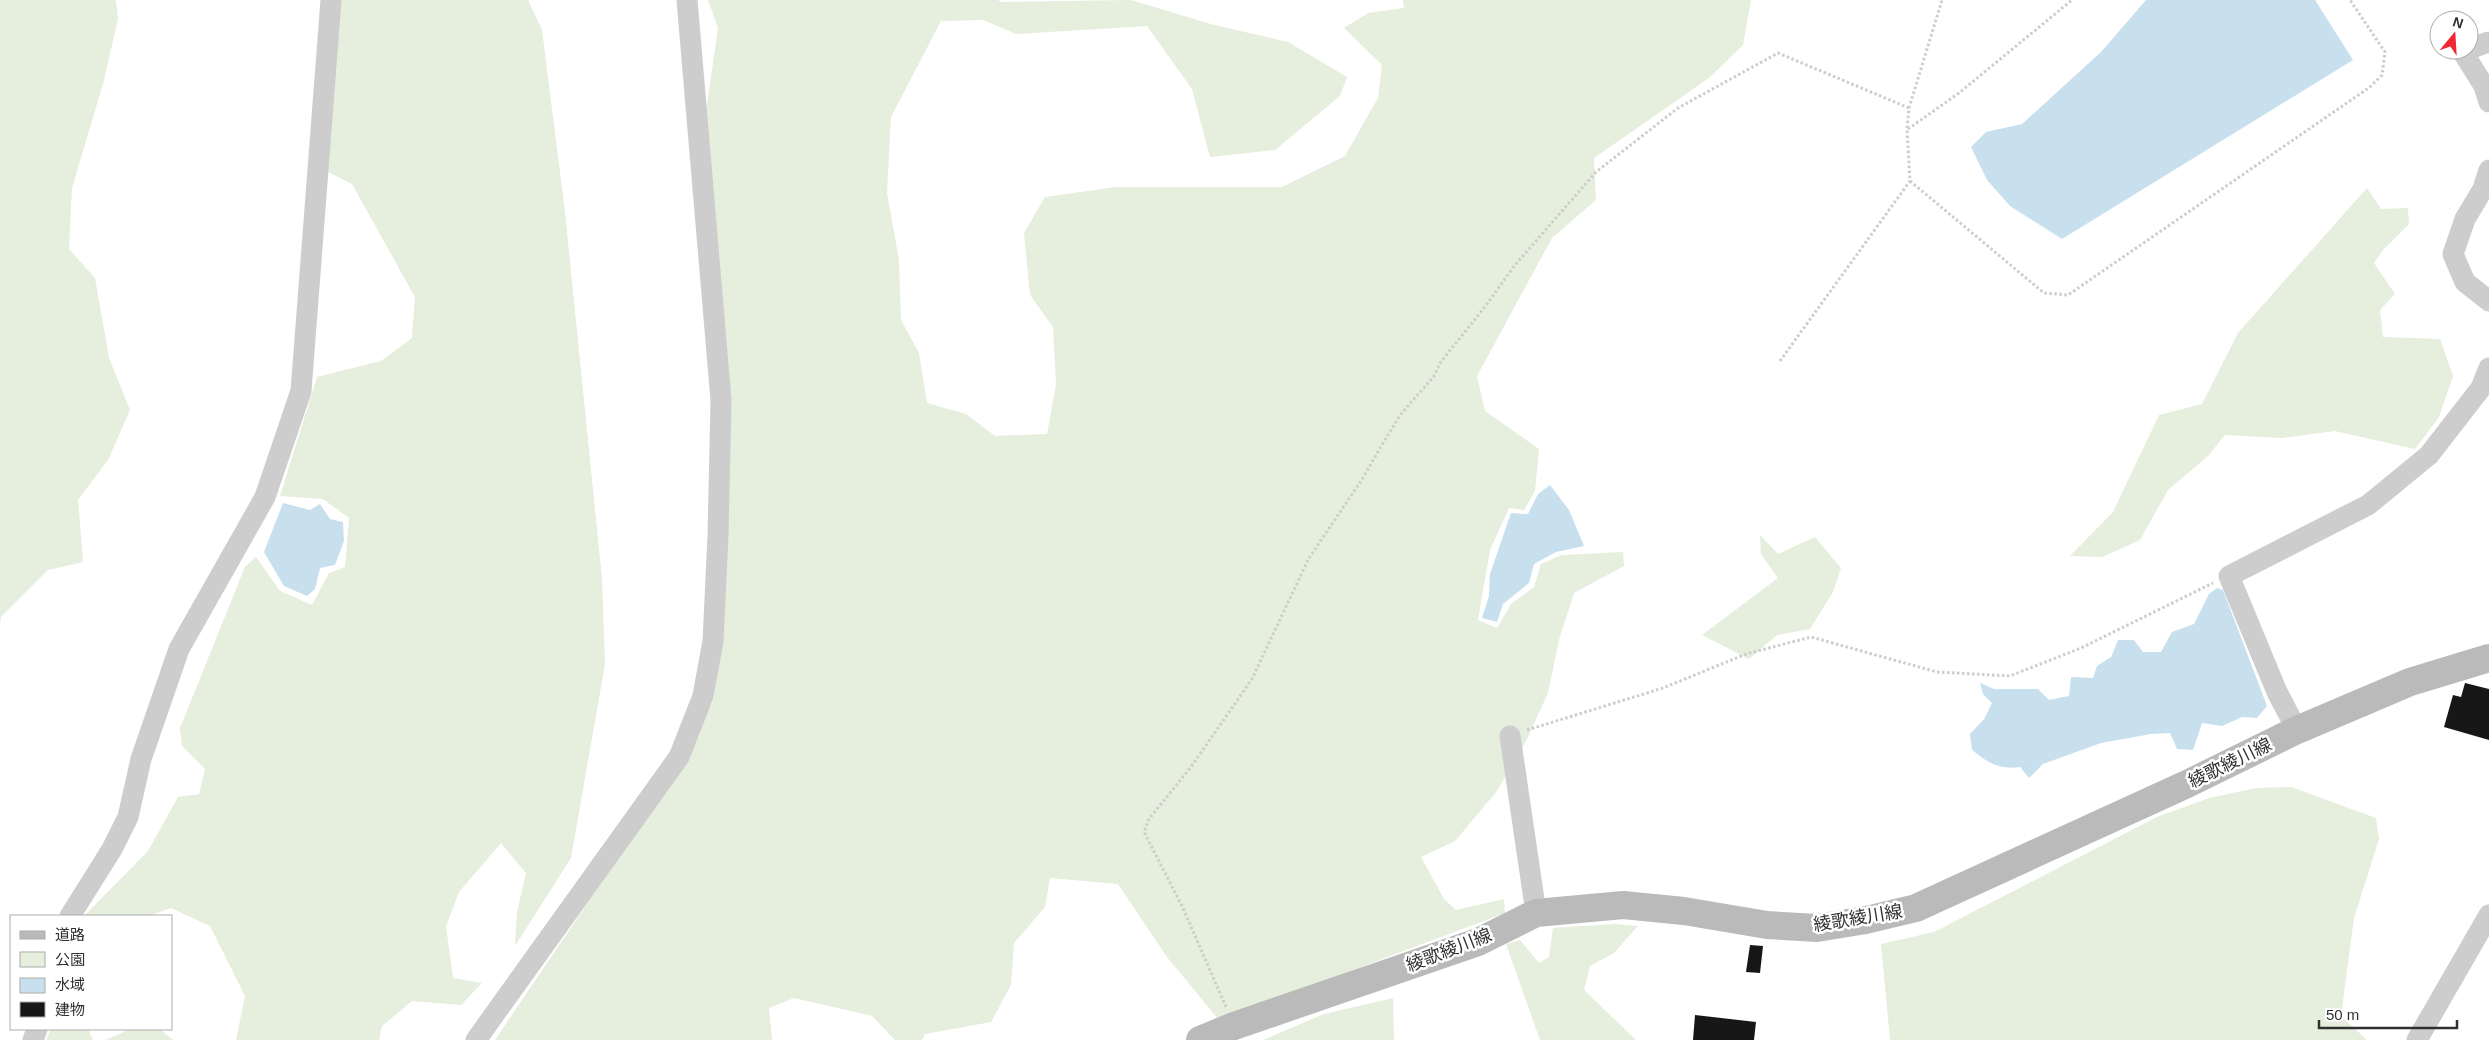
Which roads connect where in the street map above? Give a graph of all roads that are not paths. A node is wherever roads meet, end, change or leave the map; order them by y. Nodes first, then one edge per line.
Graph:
1 (331, 0) edge
2 (687, 0) edge
3 (2468, 60) edge
4 (2489, 102) edge
5 (2489, 170) edge
6 (2489, 301) edge
7 (2489, 368) edge
8 (2489, 658) edge
9 (2297, 730) junction
10 (1510, 736) road end
11 (1536, 913) junction
12 (71, 915) edge
13 (2489, 915) edge
14 (476, 1040) edge
15 (1200, 1040) edge
16 (2417, 1040) edge

1 - 12 street
2 - 14 street
3 - 4 street
5 - 6 street
7 - 9 street
8 - 9 main road, 綾歌綾川線
9 - 11 main road, 綾歌綾川線
10 - 11 street
11 - 15 main road, 綾歌綾川線
13 - 16 street

